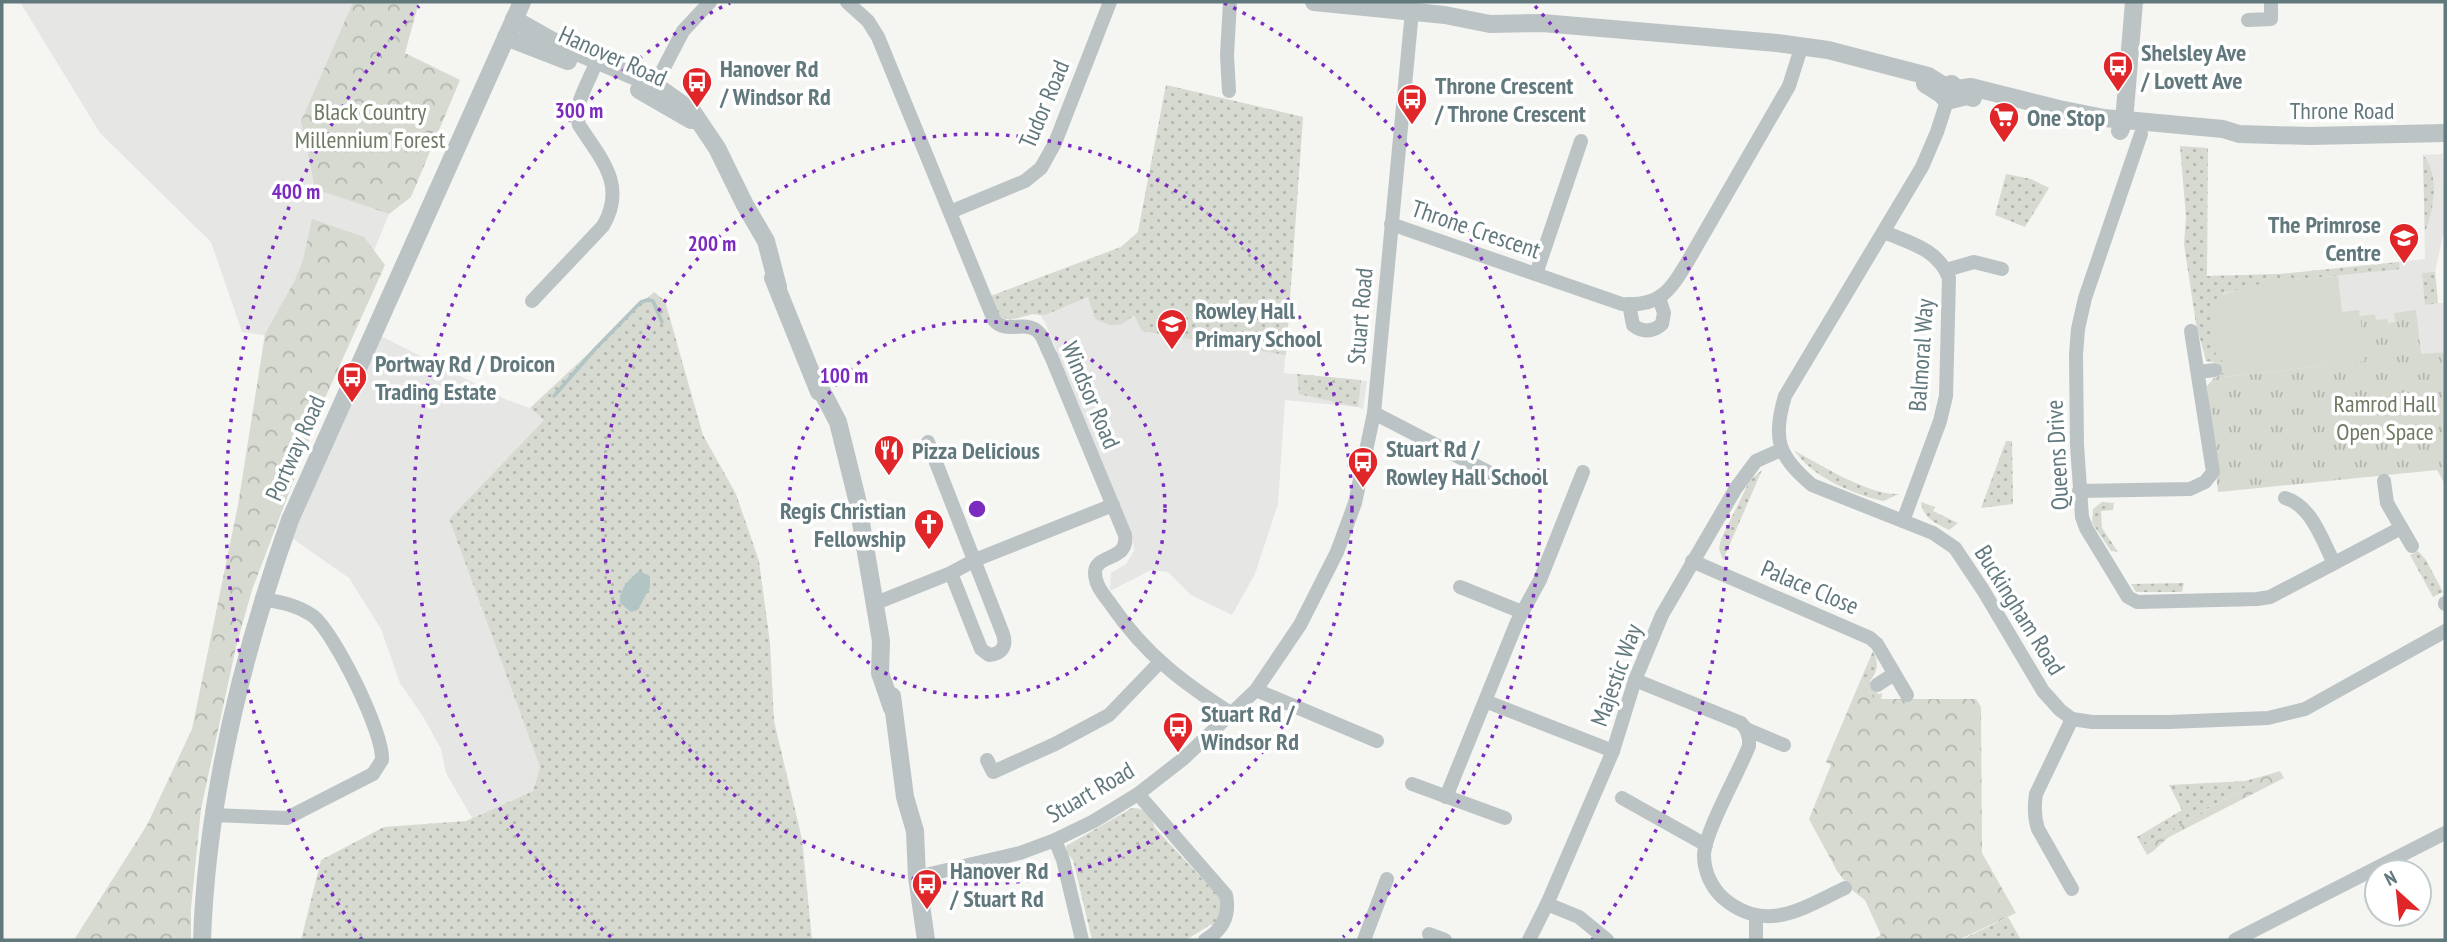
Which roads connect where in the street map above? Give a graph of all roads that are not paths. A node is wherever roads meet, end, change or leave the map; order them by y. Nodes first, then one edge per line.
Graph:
1 (522, 2) edge
2 (710, 2) edge
3 (847, 2) edge
4 (1110, 2) edge
5 (1230, 2) edge
6 (1314, 2) edge
7 (2134, 2) edge
8 (2271, 2) edge
9 (1412, 11) junction
10 (514, 19) junction
11 (2248, 20) dead end
12 (506, 37) junction
13 (1801, 48) junction
14 (595, 65) junction
15 (652, 90) junction
16 (1229, 91) dead end
17 (1949, 93) junction
18 (2131, 127) junction
19 (2445, 134) edge
20 (1581, 141) dead end
21 (950, 212) junction
22 (1391, 224) junction
23 (1884, 232) junction
24 (2002, 269) dead end
25 (1946, 270) junction
26 (1536, 274) junction
27 (1659, 298) junction
28 (532, 301) dead end
29 (1629, 304) junction
30 (2191, 331) dead end
31 (2215, 370) dead end
32 (2198, 372) junction
33 (1374, 413) junction
34 (928, 442) dead end
35 (1781, 450) junction
36 (1583, 472) dead end
37 (1494, 475) dead end
38 (2384, 481) dead end
39 (2079, 491) junction
40 (2285, 498) dead end
41 (1112, 505) junction
42 (1903, 521) junction
43 (2401, 528) junction
44 (2412, 546) dead end
45 (975, 560) junction
46 (1692, 561) junction
47 (2334, 563) junction
48 (951, 573) junction
49 (1461, 587) dead end
50 (262, 599) junction
51 (876, 603) junction
52 (1522, 612) junction
53 (2445, 631) edge
54 (1159, 663) junction
55 (1894, 674) junction
56 (1635, 680) junction
57 (1877, 685) dead end
58 (1255, 690) junction
59 (1907, 695) dead end
60 (1485, 701) junction
61 (1232, 714) junction
62 (2072, 719) junction
63 (1746, 729) junction
64 (1377, 741) dead end
65 (1784, 745) dead end
66 (1613, 751) junction
67 (987, 760) dead end
68 (1412, 784) dead end
69 (1138, 794) junction
70 (1446, 797) junction
71 (1622, 799) dead end
72 (213, 815) junction
73 (1505, 818) dead end
74 (2445, 833) edge
75 (1055, 840) junction
76 (1706, 845) junction
77 (917, 877) junction
78 (1387, 879) dead end
79 (1845, 888) dead end
80 (2072, 890) dead end
81 (1547, 904) junction
82 (1756, 916) junction
83 (1429, 934) dead end
84 (202, 940) edge
85 (926, 940) edge
86 (1082, 940) edge
87 (1205, 940) edge
88 (1364, 940) edge
89 (1444, 940) edge
90 (1529, 940) edge
91 (1607, 940) edge
92 (1756, 940) edge
93 (2235, 940) edge

1 - 10 street, Portway Road
2 - 15 street
3 - 21 street, Windsor Road
4 - 21 street, Tudor Road
5 - 16 street
6 - 9 street, Throne Road
7 - 18 street
8 - 11 street
9 - 13 street, Throne Road
9 - 22 street, Throne Crescent
10 - 12 street, Portway Road
10 - 14 street, Hanover Road
12 - 14 street, Hanover Road
12 - 50 street, Portway Road
13 - 17 street, Throne Road
13 - 27 street
14 - 15 street, Hanover Road
14 - 28 street
15 - 51 street, Hanover Road
17 - 18 street, Throne Road
17 - 23 street
18 - 19 street, Throne Road
18 - 39 street, Queens Drive
20 - 26 street
21 - 41 street, Windsor Road
22 - 26 street, Throne Crescent
22 - 33 street, Stuart Road
23 - 25 street, Balmoral Way
23 - 35 street
24 - 25 street, Balmoral Way
25 - 42 street, Balmoral Way
26 - 29 street, Throne Crescent
27 - 29 street, Throne Crescent
27 - 29 street
30 - 32 street
31 - 32 street
32 - 39 street
33 - 37 street
33 - 58 street, Stuart Road
34 - 45 street
35 - 42 street, Buckingham Road
35 - 46 street, Majestic Way
36 - 52 street
38 - 43 street
39 - 47 street, Queens Drive
40 - 47 street
41 - 45 street
41 - 54 street, Windsor Road
42 - 62 street, Buckingham Road
43 - 44 street
43 - 47 street, Queens Drive
45 - 48 street
45 - 48 street
46 - 55 street, Palace Close
46 - 56 street, Majestic Way
48 - 51 street
49 - 52 street
50 - 72 street, Portway Road
50 - 72 street
51 - 77 street, Hanover Road
52 - 60 street
53 - 62 street
54 - 61 street, Windsor Road
54 - 67 street
55 - 57 street
55 - 59 street, Palace Close
56 - 63 street
56 - 66 street, Majestic Way
58 - 61 street, Stuart Road
58 - 64 street
60 - 66 street
60 - 70 street
61 - 69 street, Stuart Road
62 - 80 street
63 - 65 street
63 - 76 street
66 - 81 street, Majestic Way
68 - 70 street
69 - 75 street, Stuart Road
69 - 87 street
70 - 73 street
71 - 76 street
72 - 84 street, Portway Road
74 - 93 street
75 - 77 street, Stuart Road
75 - 86 street
76 - 82 street
77 - 85 street, Hanover Road
78 - 88 street
79 - 82 street
81 - 90 street, Majestic Way
81 - 91 street
82 - 92 street
83 - 89 street

